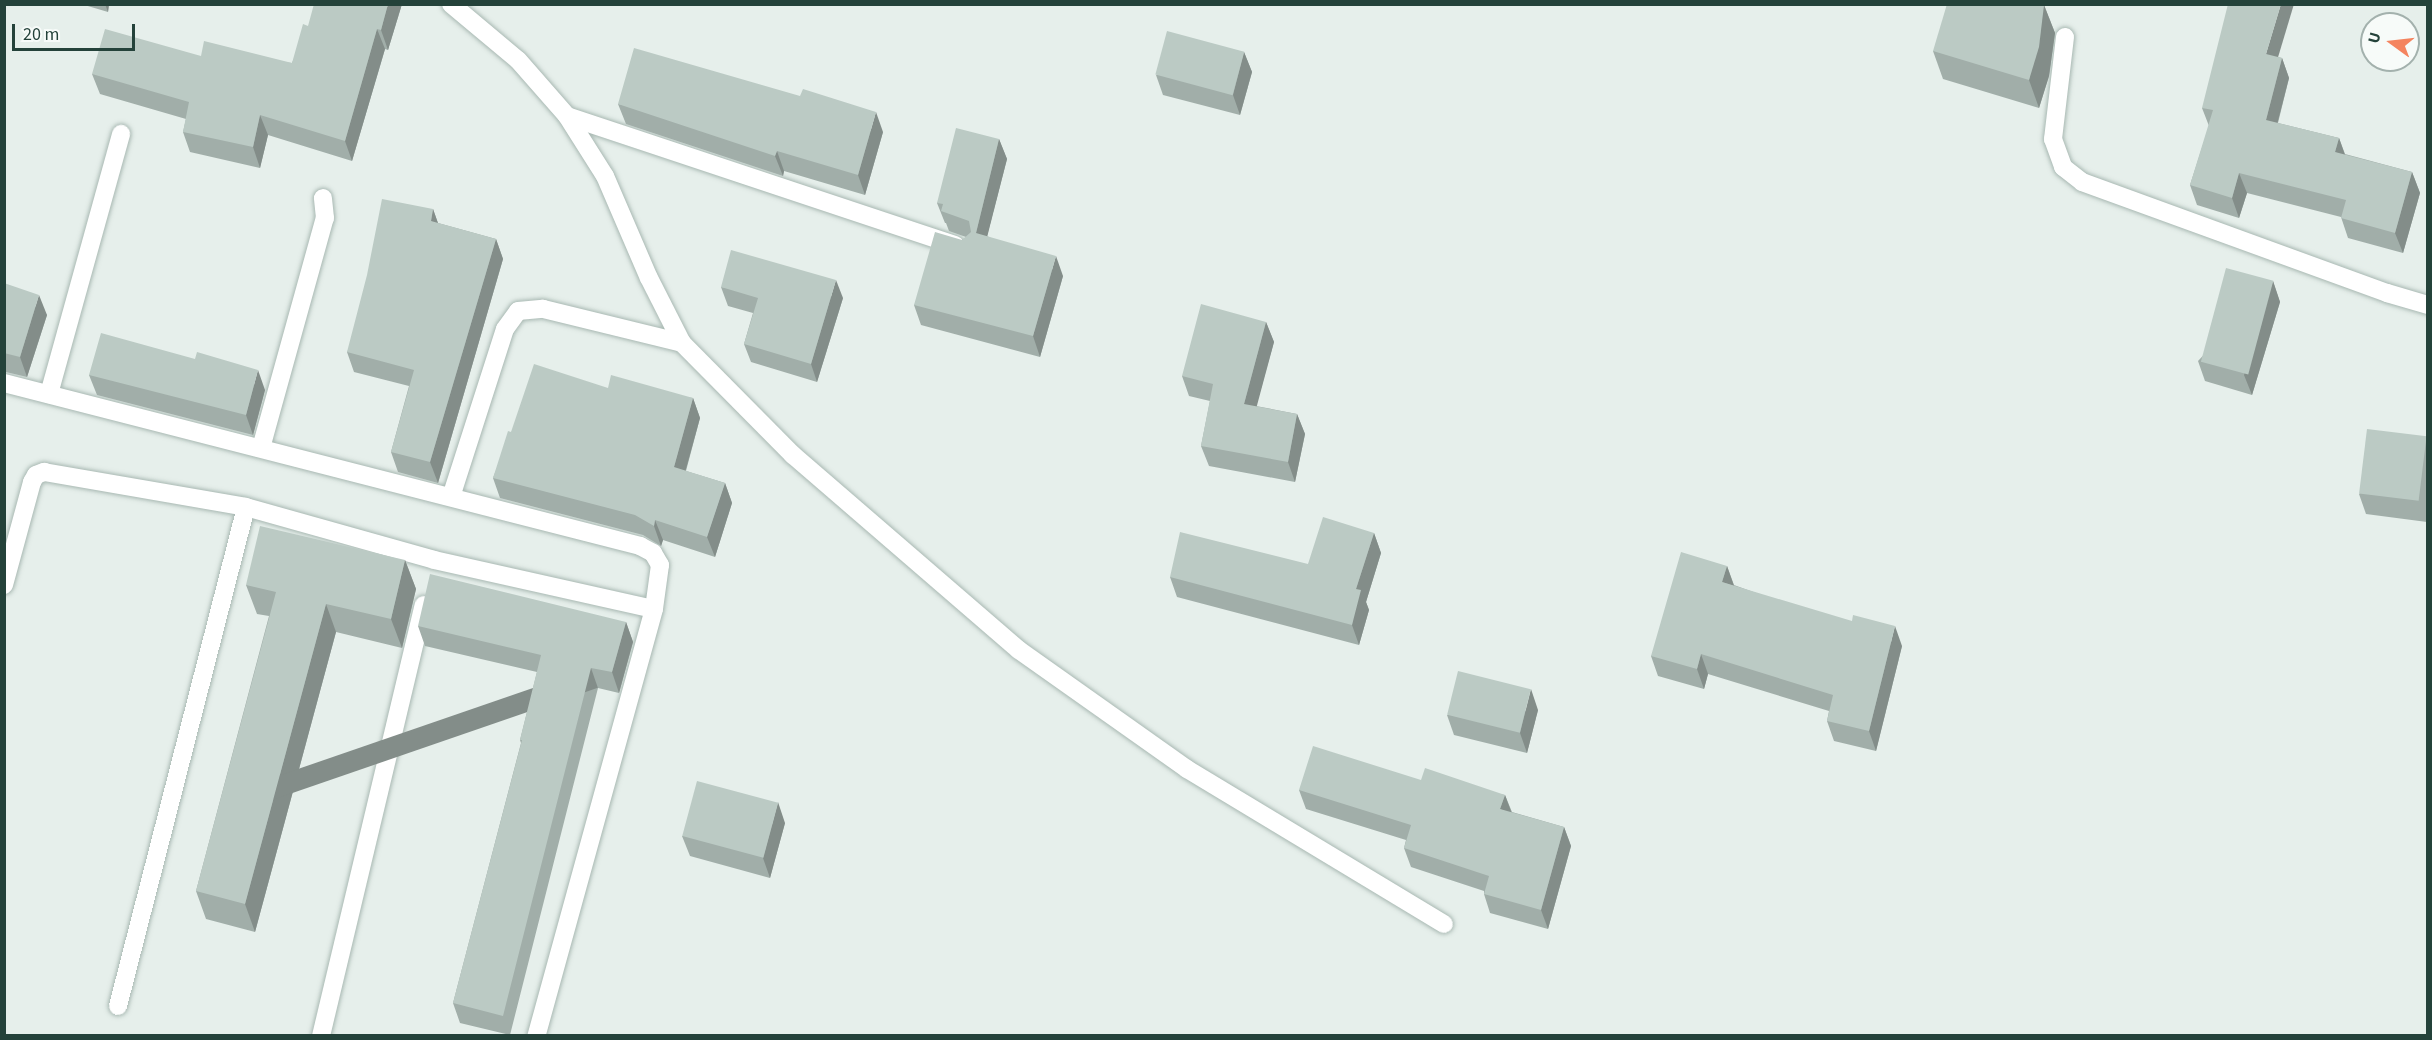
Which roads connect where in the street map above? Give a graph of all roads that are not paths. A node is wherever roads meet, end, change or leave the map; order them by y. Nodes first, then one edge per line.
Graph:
1 (451, 4) edge
2 (2065, 37) dead end
3 (567, 116) junction
4 (121, 134) dead end
5 (323, 198) dead end
6 (968, 249) edge
7 (2427, 305) edge
8 (682, 343) junction
9 (4, 383) edge
10 (49, 394) junction
11 (261, 448) junction
12 (451, 497) junction
13 (246, 507) junction
14 (432, 572) junction
15 (4, 585) edge
16 (654, 609) junction
17 (1444, 924) dead end
18 (118, 1006) dead end
19 (321, 1035) edge
20 (536, 1035) edge

1 - 3 street
2 - 7 street
3 - 6 street
3 - 8 street
4 - 10 street
5 - 11 street
8 - 12 street
8 - 17 street
9 - 10 street
10 - 11 street
11 - 12 street
12 - 16 street
13 - 14 street
13 - 15 street
13 - 18 street
14 - 16 street
14 - 19 street
16 - 20 street

